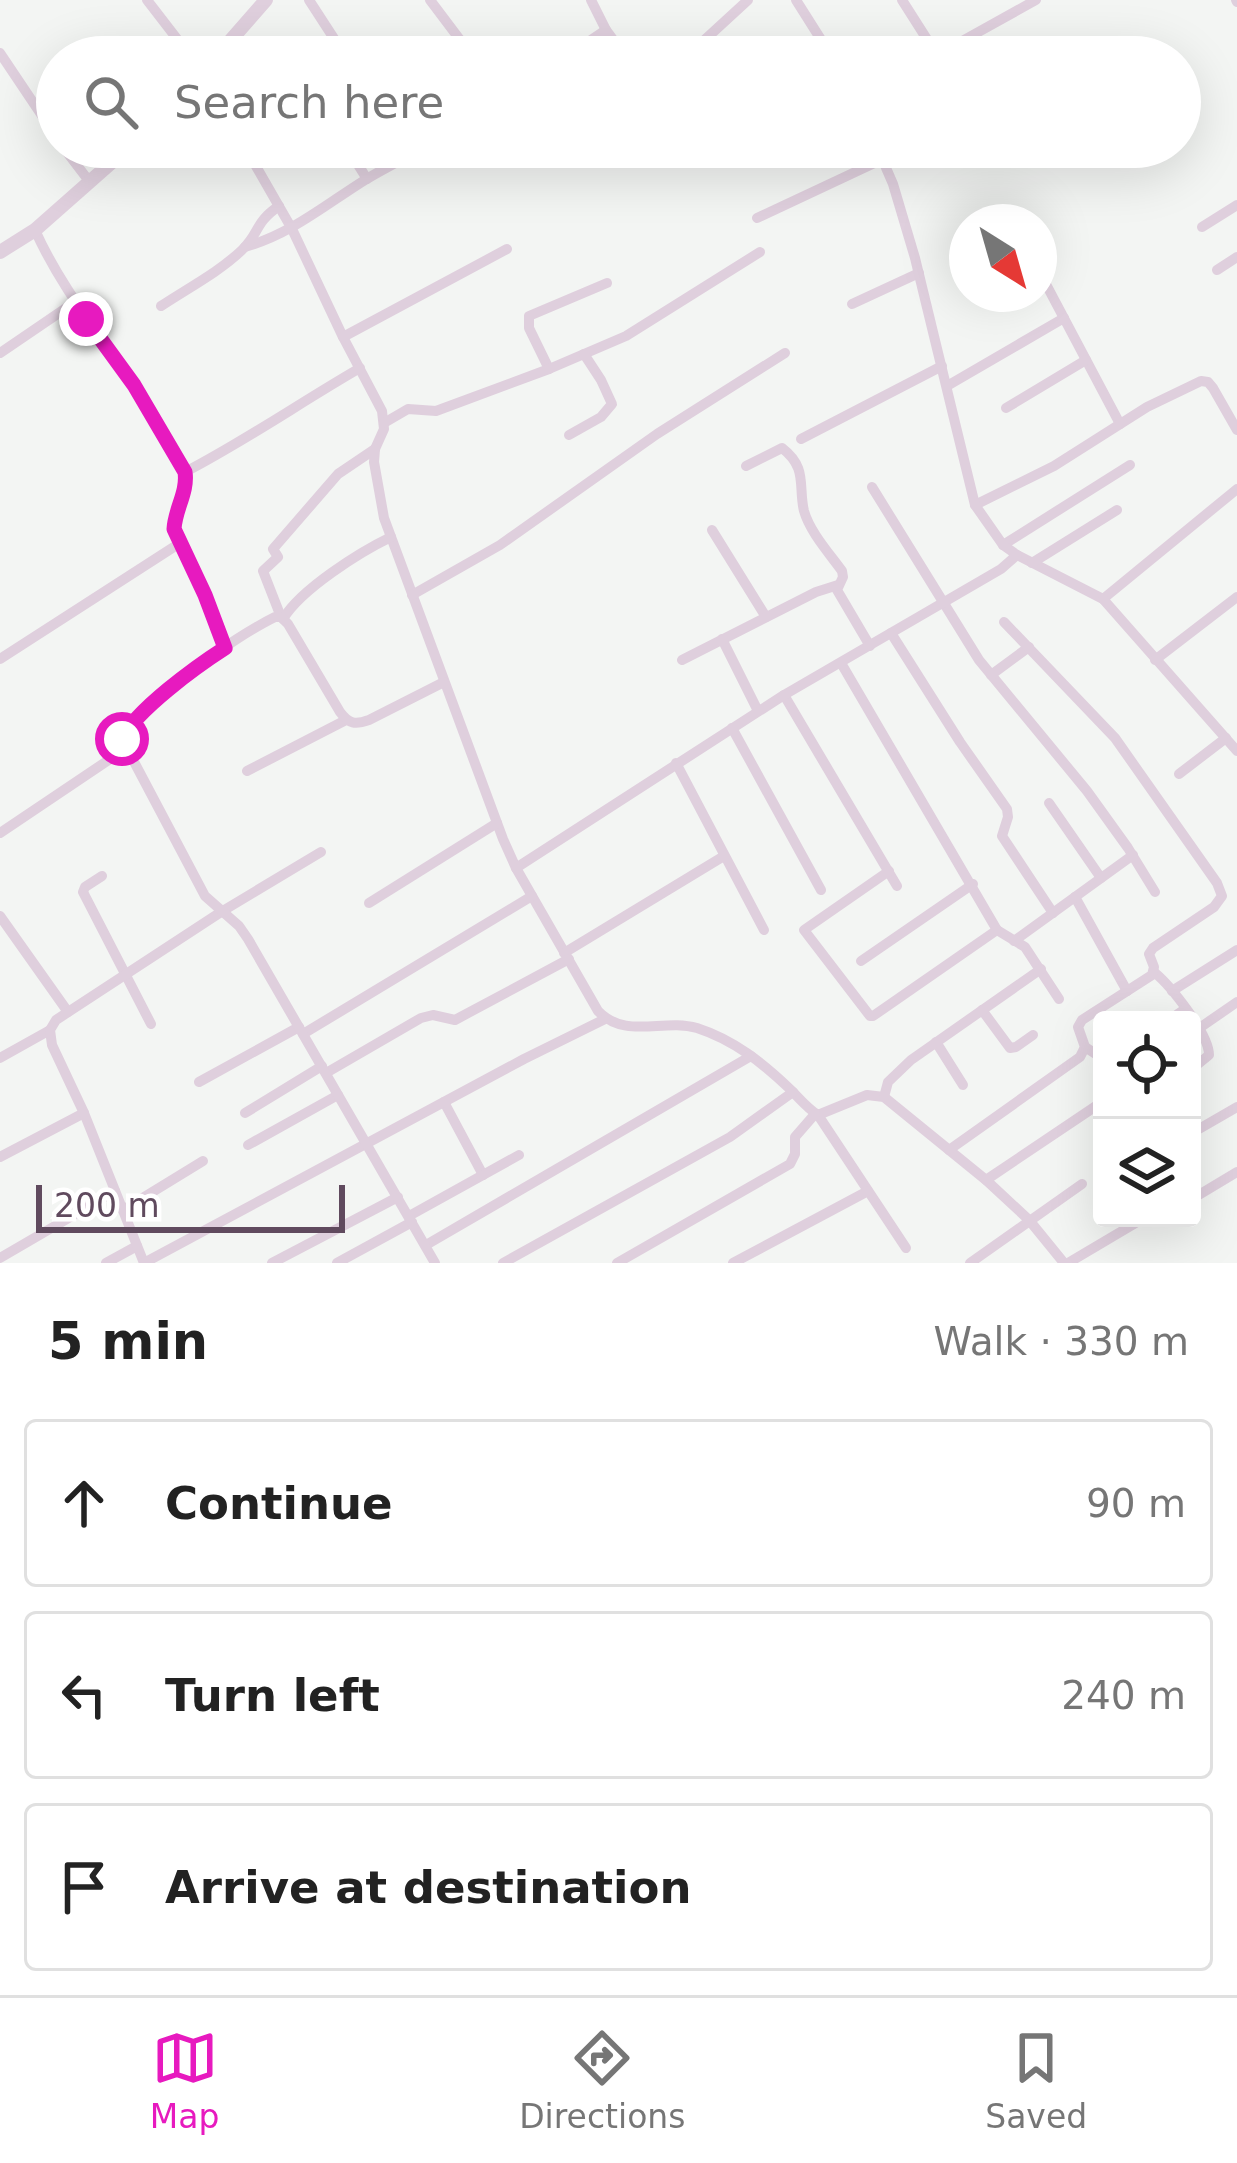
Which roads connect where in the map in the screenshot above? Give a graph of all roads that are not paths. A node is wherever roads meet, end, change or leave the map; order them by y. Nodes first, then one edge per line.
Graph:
1 (147, 0) edge
2 (266, 0) edge
3 (309, 0) edge
4 (430, 0) edge
5 (591, 0) edge
6 (748, 0) edge
7 (796, 0) edge
8 (902, 0) edge
9 (1036, 0) edge
10 (606, 30) junction
11 (175, 36) edge
12 (234, 36) edge
13 (332, 36) edge
14 (457, 36) edge
15 (597, 36) edge
16 (610, 36) edge
17 (709, 36) edge
18 (821, 36) edge
19 (923, 36) edge
20 (971, 36) edge
21 (0, 53) edge
22 (36, 107) edge
23 (78, 168) edge
24 (104, 168) edge
25 (257, 168) edge
26 (360, 168) edge
27 (383, 168) edge
28 (852, 168) edge
29 (886, 168) edge
30 (367, 179) junction
31 (88, 181) junction
32 (279, 206) junction
33 (1237, 206) edge
34 (758, 218) dead end
35 (1202, 227) dead end
36 (292, 229) junction
37 (35, 230) junction
38 (245, 247) junction
39 (507, 250) dead end
40 (0, 252) edge
41 (760, 252) dead end
42 (1237, 257) edge
43 (1217, 269) dead end
44 (919, 273) junction
45 (607, 284) dead end
46 (75, 302) junction
47 (852, 304) dead end
48 (1057, 305) edge
49 (161, 306) dead end
50 (1064, 318) junction
51 (343, 337) junction
52 (0, 353) edge
53 (785, 353) dead end
54 (584, 354) junction
55 (1086, 360) junction
56 (942, 366) junction
57 (360, 368) junction
58 (549, 369) junction
59 (947, 386) junction
60 (1006, 408) dead end
61 (384, 423) junction
62 (1120, 424) junction
63 (1237, 430) edge
64 (569, 435) dead end
65 (801, 439) dead end
66 (375, 449) junction
67 (1130, 465) dead end
68 (746, 466) dead end
69 (185, 472) junction
70 (872, 487) dead end
71 (1237, 489) edge
72 (975, 505) junction
73 (1117, 510) dead end
74 (712, 530) dead end
75 (391, 537) junction
76 (179, 543) junction
77 (1003, 545) junction
78 (1017, 555) junction
79 (1032, 563) junction
80 (838, 585) junction
81 (412, 595) junction
82 (1237, 597) edge
83 (1103, 599) junction
84 (944, 602) junction
85 (766, 617) junction
86 (282, 618) junction
87 (1004, 622) dead end
88 (891, 633) junction
89 (722, 639) junction
90 (870, 646) junction
91 (1028, 647) junction
92 (225, 648) junction
93 (2, 653) edge
94 (682, 660) dead end
95 (1155, 660) junction
96 (842, 663) junction
97 (991, 675) junction
98 (444, 682) junction
99 (784, 695) junction
100 (758, 711) junction
101 (346, 720) junction
102 (731, 728) junction
103 (1226, 738) junction
104 (125, 749) junction
105 (1237, 751) edge
106 (676, 763) junction
107 (247, 771) dead end
108 (1179, 774) dead end
109 (1049, 803) dead end
110 (497, 823) junction
111 (0, 833) edge
112 (322, 852) dead end
113 (1133, 855) junction
114 (724, 856) junction
115 (516, 868) junction
116 (889, 871) junction
117 (102, 876) dead end
118 (1101, 878) junction
119 (973, 884) junction
120 (897, 886) dead end
121 (821, 890) dead end
122 (1155, 892) dead end
123 (1237, 895) edge
124 (532, 896) junction
125 (1075, 897) junction
126 (1220, 902) junction
127 (370, 903) dead end
128 (221, 912) junction
129 (1053, 913) junction
130 (0, 916) edge
131 (764, 930) dead end
132 (998, 930) junction
133 (1014, 941) junction
134 (1237, 950) edge
135 (567, 956) junction
136 (861, 961) dead end
137 (1040, 969) junction
138 (1154, 971) junction
139 (126, 974) junction
140 (1127, 991) junction
141 (1172, 991) junction
142 (1059, 999) dead end
143 (1237, 1002) edge
144 (1185, 1009) joint
145 (982, 1010) junction
146 (1182, 1011) edge
147 (68, 1012) junction
148 (605, 1018) junction
149 (152, 1024) dead end
150 (1201, 1026) edge
151 (50, 1030) junction
152 (301, 1030) junction
153 (1201, 1033) edge
154 (1033, 1035) dead end
155 (936, 1042) junction
156 (1085, 1047) junction
157 (1093, 1052) edge
158 (751, 1056) junction
159 (0, 1058) edge
160 (1201, 1062) edge
161 (324, 1070) junction
162 (199, 1082) dead end
163 (963, 1085) dead end
164 (793, 1092) junction
165 (338, 1095) junction
166 (884, 1097) junction
167 (444, 1102) junction
168 (1237, 1107) edge
169 (1093, 1108) edge
170 (84, 1113) junction
171 (245, 1113) dead end
172 (817, 1115) junction
173 (1201, 1128) edge
174 (367, 1144) junction
175 (248, 1145) dead end
176 (949, 1150) junction
177 (519, 1155) dead end
178 (0, 1157) edge
179 (203, 1161) dead end
180 (1237, 1172) edge
181 (483, 1175) junction
182 (986, 1180) junction
183 (1082, 1184) dead end
184 (115, 1191) junction
185 (868, 1191) junction
186 (1201, 1193) edge
187 (398, 1197) junction
188 (123, 1210) junction
189 (411, 1219) junction
190 (1029, 1220) junction
191 (1127, 1227) edge
192 (426, 1245) junction
193 (137, 1246) junction
194 (906, 1248) dead end
195 (0, 1258) edge
196 (1062, 1262) edge
197 (106, 1263) edge
198 (144, 1263) edge
199 (272, 1263) edge
200 (337, 1263) edge
201 (434, 1263) edge
202 (502, 1263) edge
203 (617, 1263) edge
204 (733, 1263) edge
205 (970, 1263) edge

1 - 11 street
2 - 12 street
3 - 13 street
4 - 14 street
5 - 10 street
6 - 17 street
7 - 18 street
8 - 19 street
9 - 20 street
10 - 15 street
10 - 16 street
21 - 22 street
23 - 31 street
24 - 31 street
25 - 32 street
26 - 30 street
27 - 30 street
28 - 34 street
29 - 44 street
30 - 36 street
31 - 37 street
32 - 36 street
32 - 38 street
33 - 35 street
36 - 38 street
36 - 51 street
37 - 40 street
37 - 46 street
38 - 49 street
39 - 51 street
41 - 54 street
42 - 43 street
44 - 47 street
44 - 56 street
45 - 58 street
46 - 52 street
46 - 69 street
48 - 50 street
50 - 55 street
50 - 59 street
51 - 57 street
53 - 81 street
54 - 58 street
54 - 64 street
55 - 60 street
55 - 62 street
56 - 59 street
56 - 65 street
57 - 61 street
57 - 69 street
58 - 61 street
59 - 72 street
61 - 66 street
62 - 63 street
62 - 72 street
66 - 75 street
66 - 86 street
67 - 77 street
68 - 80 street
69 - 76 street
70 - 84 street
71 - 83 street
72 - 77 street
73 - 79 street
74 - 85 street
75 - 81 street
75 - 86 street
76 - 92 street
76 - 93 street
77 - 78 street
78 - 79 street
78 - 84 street
79 - 83 street
80 - 85 street
80 - 90 street
81 - 98 street
82 - 95 street
83 - 95 street
84 - 88 street
84 - 97 street
85 - 89 street
86 - 92 street
86 - 101 street
87 - 91 street
88 - 90 street
88 - 129 street
89 - 94 street
89 - 100 street
90 - 96 street
91 - 97 street
91 - 126 street
92 - 104 street
95 - 103 street
96 - 99 street
96 - 119 street
97 - 113 street
98 - 101 street
98 - 110 street
99 - 100 street
99 - 116 street
100 - 102 street
101 - 107 street
102 - 106 street
102 - 121 street
103 - 105 street
103 - 108 street
104 - 111 street
104 - 128 street
106 - 114 street
106 - 115 street
109 - 118 street
110 - 115 street
110 - 127 street
112 - 128 street
113 - 118 street
113 - 122 street
114 - 131 street
114 - 135 street
115 - 124 street
116 - 120 street
116 - 132 street
117 - 139 street
118 - 125 street
119 - 132 street
119 - 136 street
123 - 126 street
124 - 135 street
124 - 152 street
125 - 129 street
125 - 140 street
126 - 138 street
128 - 139 street
128 - 152 street
129 - 133 street
130 - 147 street
132 - 133 street
133 - 137 street
134 - 141 street
135 - 148 street
135 - 161 street
137 - 142 street
137 - 145 street
138 - 140 street
138 - 141 street
139 - 147 street
139 - 149 street
140 - 156 street
141 - 144 street
143 - 150 street
144 - 146 street
145 - 154 street
145 - 155 street
147 - 151 street
148 - 158 street
148 - 167 street
151 - 159 street
151 - 170 street
152 - 161 street
152 - 162 street
153 - 160 street
155 - 163 street
155 - 166 street
156 - 157 street
156 - 176 street
158 - 164 street
158 - 192 street
161 - 165 street
161 - 171 street
164 - 172 street
164 - 202 street
165 - 174 street
165 - 175 street
166 - 172 street
166 - 176 street
167 - 174 street
167 - 181 street
168 - 173 street
169 - 182 street
170 - 178 street
170 - 184 street
172 - 185 street
172 - 203 street
174 - 187 street
174 - 198 street
176 - 182 street
177 - 181 street
179 - 188 street
180 - 186 street
181 - 189 street
182 - 190 street
183 - 190 street
184 - 188 street
184 - 195 street
185 - 194 street
185 - 204 street
187 - 189 street
187 - 199 street
188 - 193 street
189 - 192 street
189 - 200 street
190 - 196 street
190 - 205 street
191 - 196 street
192 - 201 street
193 - 197 street
193 - 198 street

